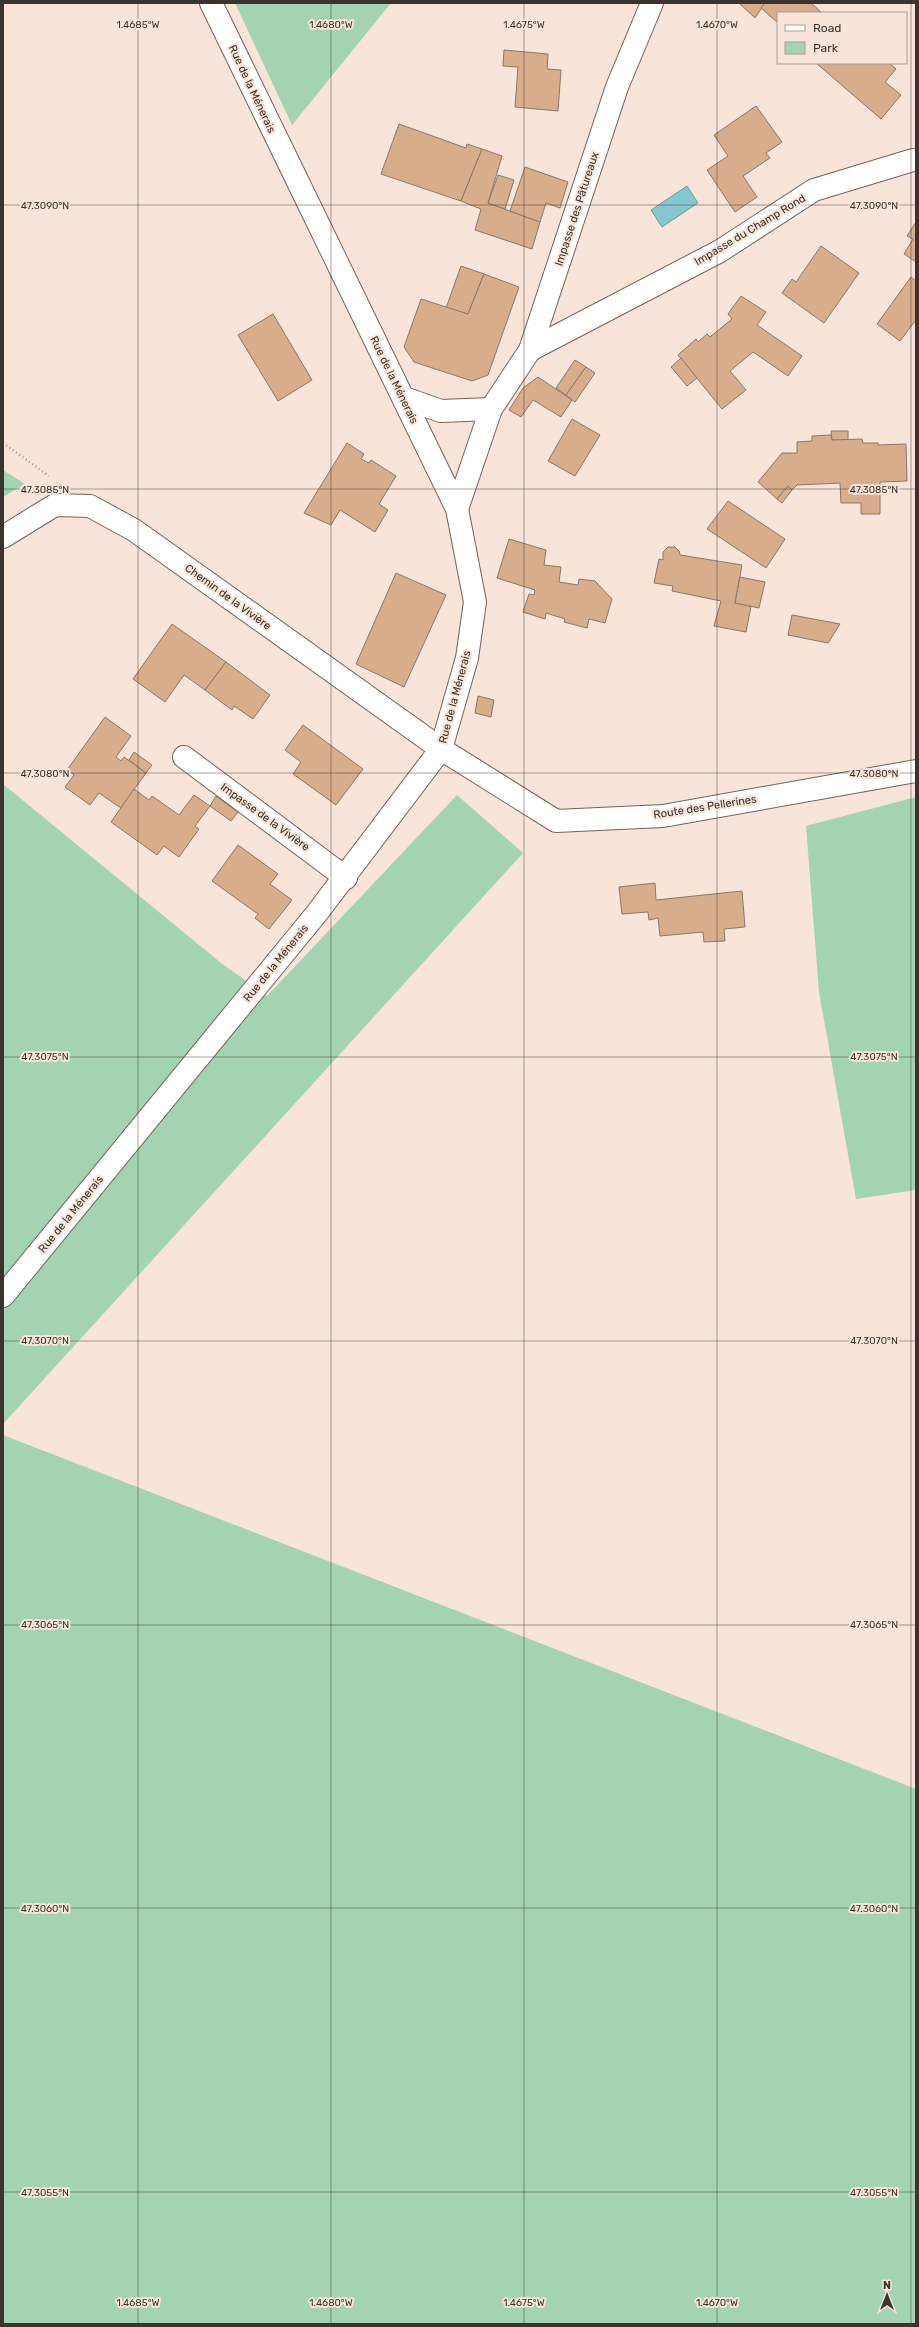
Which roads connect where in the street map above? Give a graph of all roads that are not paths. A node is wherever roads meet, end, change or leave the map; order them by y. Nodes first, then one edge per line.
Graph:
1 (211, 3) edge
2 (652, 3) edge
3 (913, 160) dead end
4 (530, 350) junction
5 (404, 398) junction
6 (491, 409) junction
7 (457, 509) junction
8 (3, 537) edge
9 (441, 749) junction
10 (184, 757) dead end
11 (916, 771) edge
12 (346, 878) junction
13 (3, 1296) edge

1 - 5 street, Rue de la Ménerais
2 - 4 street, Impasse des Pâtureaux
3 - 4 street, Impasse du Champ Rond
4 - 6 street, Impasse des Pâtureaux
5 - 6 street
5 - 7 street, Rue de la Ménerais
6 - 7 street, Impasse des Pâtureaux
7 - 9 street, Rue de la Ménerais
8 - 9 street, Chemin de la Vivière
9 - 11 street, Route des Pellerines
9 - 12 street, Rue de la Ménerais
10 - 12 street, Impasse de la Vivière
12 - 13 street, Rue de la Ménerais

